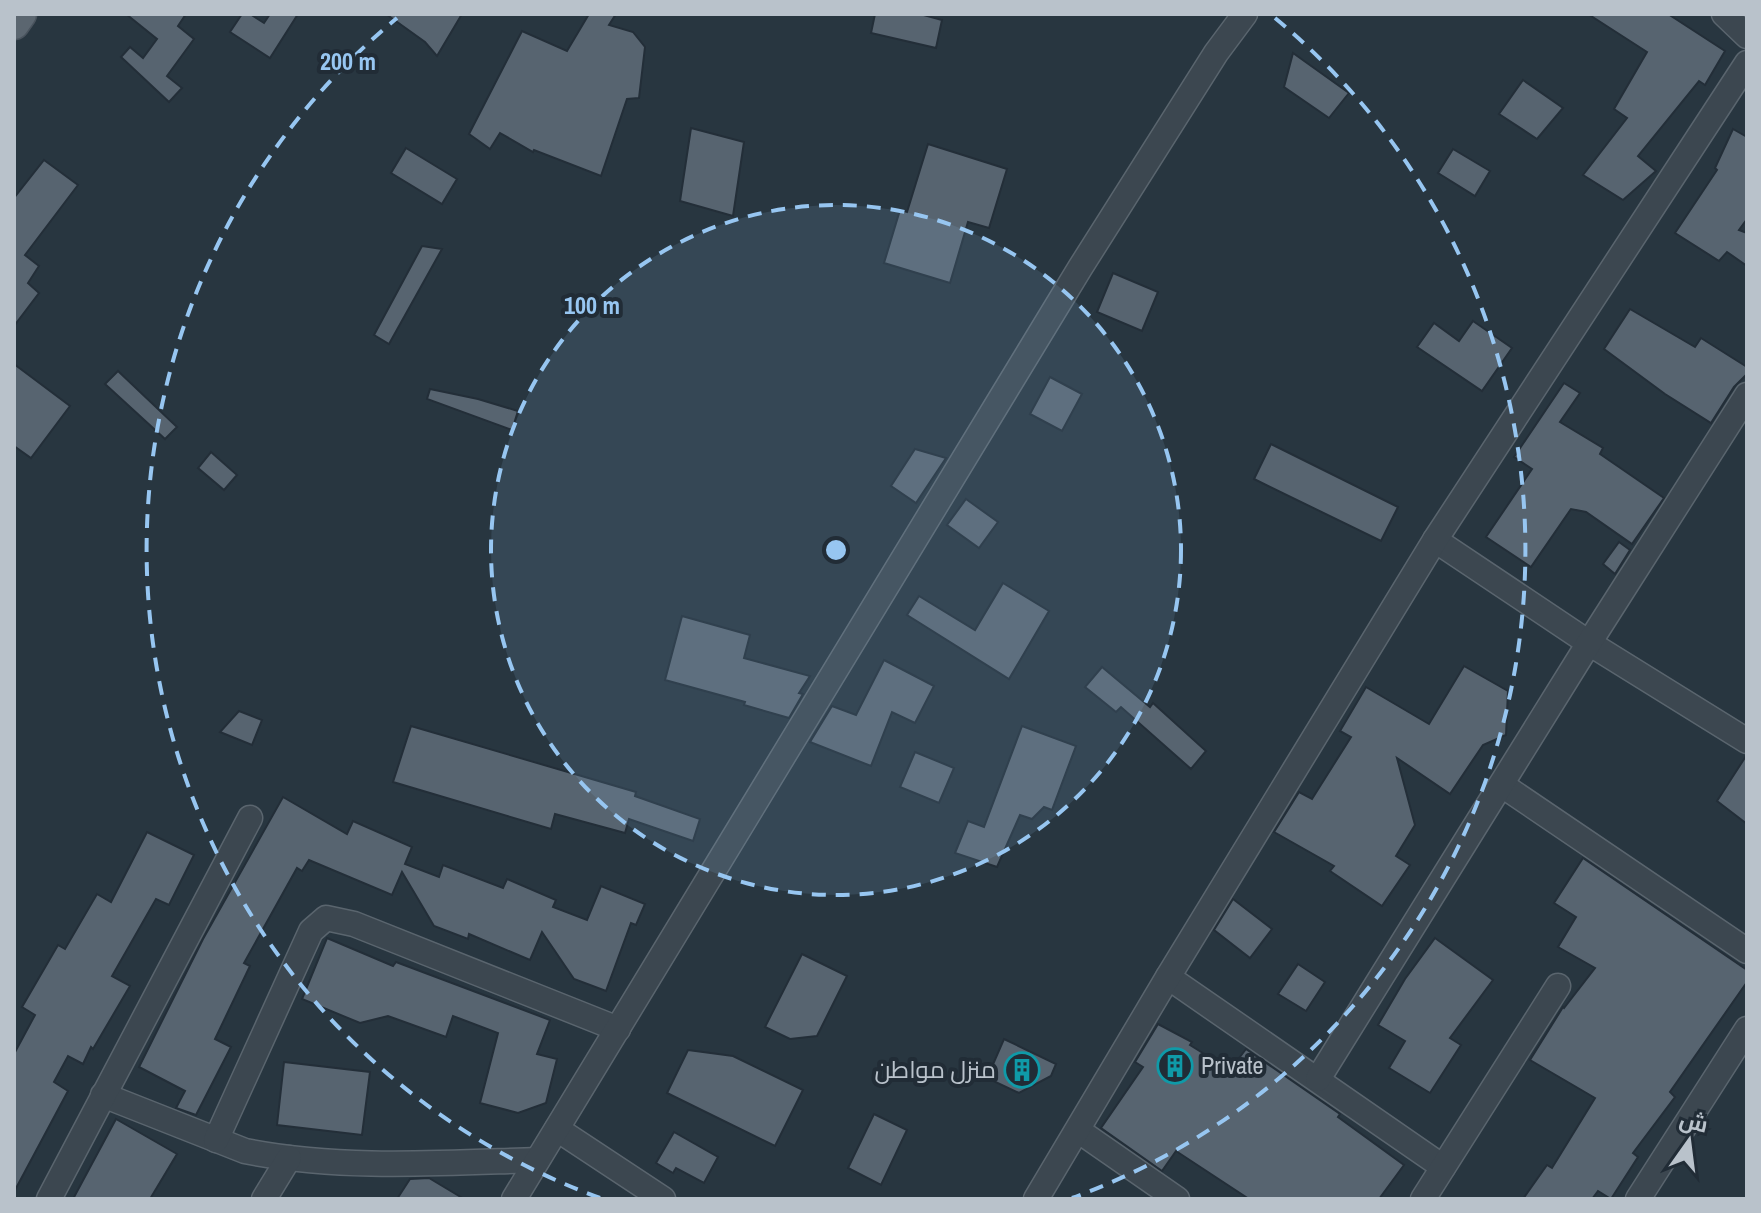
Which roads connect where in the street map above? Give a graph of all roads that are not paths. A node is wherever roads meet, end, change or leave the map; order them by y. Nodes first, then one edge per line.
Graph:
1 (21, 14) edge
2 (1245, 14) edge
3 (1724, 14) edge
4 (14, 24) edge
5 (1747, 36) edge
6 (1747, 63) edge
7 (1747, 395) edge
8 (1435, 540) junction
9 (1589, 643) junction
10 (1747, 741) edge
11 (1502, 785) junction
12 (250, 818) dead end
13 (1747, 951) edge
14 (1168, 977) junction
15 (1558, 986) dead end
16 (618, 1029) junction
17 (1747, 1029) edge
18 (1318, 1079) junction
19 (103, 1095) junction
20 (557, 1129) junction
21 (1079, 1131) junction
22 (216, 1140) junction
23 (289, 1158) junction
24 (537, 1160) junction
25 (1443, 1167) junction
26 (49, 1199) edge
27 (264, 1199) edge
28 (514, 1199) edge
29 (663, 1199) edge
30 (1036, 1199) edge
31 (1177, 1199) edge
32 (1423, 1199) edge
33 (1638, 1199) edge

1 - 4 main road
2 - 16 street
3 - 5 street
6 - 8 street
7 - 9 street
8 - 9 street
8 - 14 street
9 - 10 street
9 - 11 street
11 - 13 street
11 - 18 street
12 - 19 street
14 - 18 street
14 - 21 street
15 - 25 street
16 - 20 street
16 - 22 street
17 - 33 street
18 - 25 street
19 - 22 street
19 - 26 street
20 - 24 street
20 - 29 street
21 - 30 street
21 - 31 street
22 - 23 street
23 - 24 street
23 - 27 street
24 - 28 street
25 - 32 street

